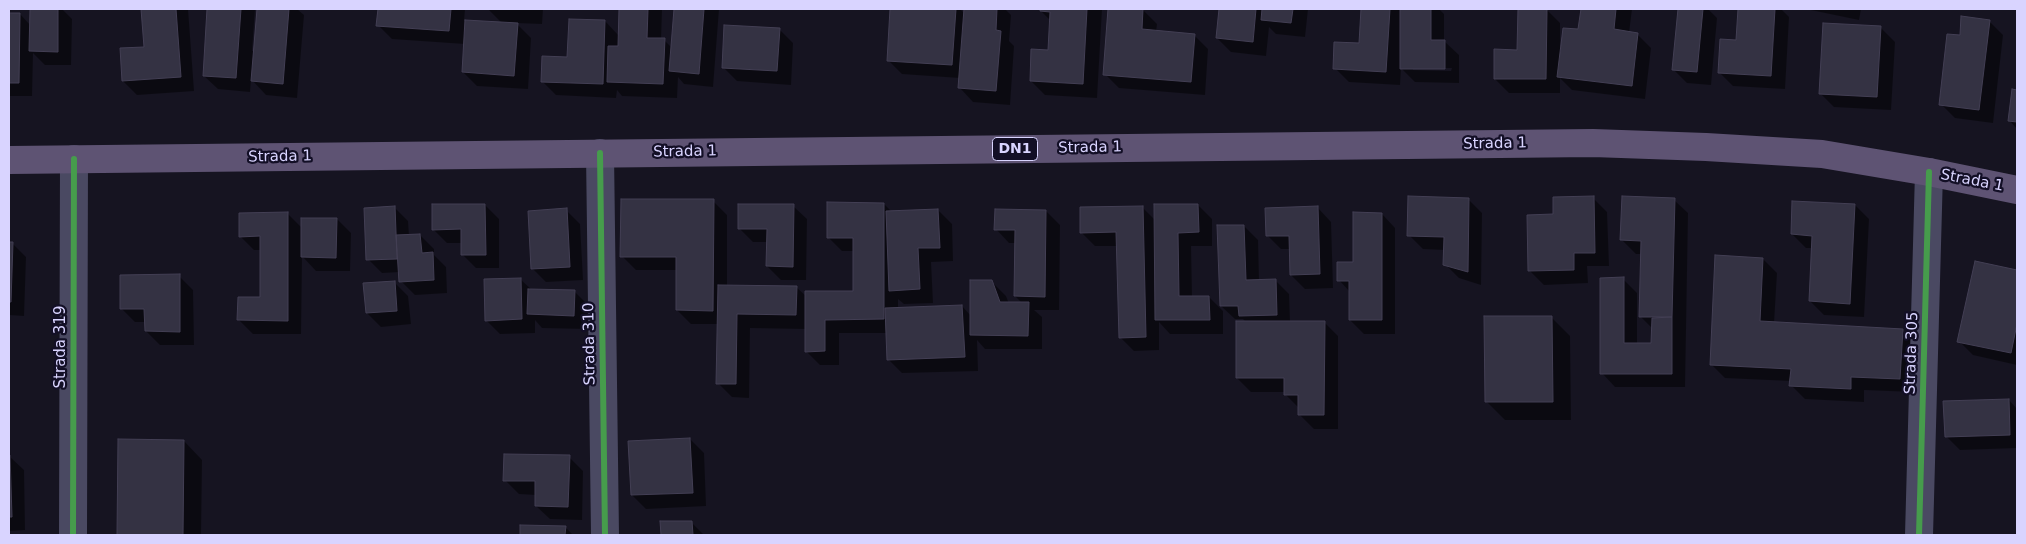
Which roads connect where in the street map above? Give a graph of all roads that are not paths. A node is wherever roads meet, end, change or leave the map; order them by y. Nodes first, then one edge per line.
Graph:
1 (600, 153) junction
2 (74, 159) junction
3 (9, 160) edge
4 (1929, 172) junction
5 (2017, 190) edge
6 (74, 535) edge
7 (605, 535) edge
8 (1919, 535) edge

1 - 2 main road, Strada 1 / DN1
1 - 4 main road, Strada 1 / DN1
1 - 7 street, Strada 310
2 - 3 main road, Strada 1 / DN1
2 - 6 street, Strada 319
4 - 5 main road, Strada 1 / DN1
4 - 8 street, Strada 305

